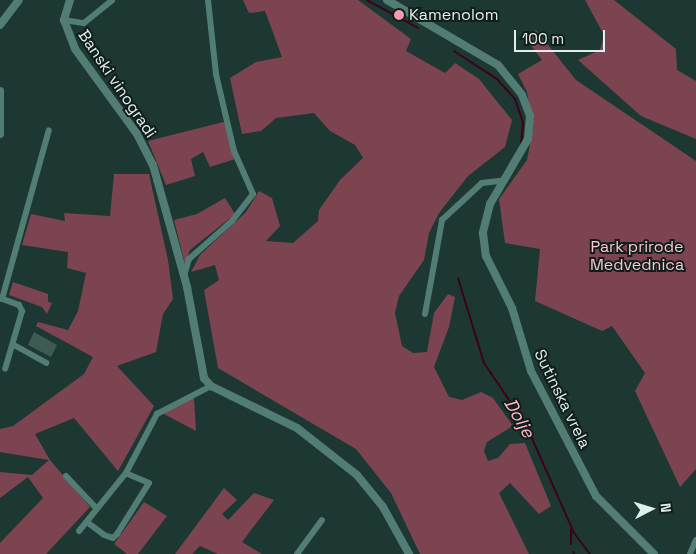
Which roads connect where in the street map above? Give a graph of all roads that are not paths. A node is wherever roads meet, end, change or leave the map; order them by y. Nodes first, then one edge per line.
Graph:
1 (19, 0) edge
2 (70, 0) edge
3 (112, 0) edge
4 (208, 0) edge
5 (387, 0) edge
6 (64, 20) junction
7 (0, 25) edge
8 (0, 91) edge
9 (49, 130) dead end
10 (0, 134) edge
11 (505, 180) junction
12 (184, 276) junction
13 (1, 299) edge
14 (424, 314) dead end
15 (14, 345) junction
16 (46, 363) dead end
17 (5, 369) dead end
18 (211, 386) junction
19 (126, 473) junction
20 (66, 476) dead end
21 (98, 509) junction
22 (322, 520) dead end
23 (88, 522) junction
24 (79, 531) dead end
25 (696, 540) edge
26 (297, 554) edge
27 (409, 554) edge
28 (654, 554) edge
29 (690, 554) edge

1 - 7 street
2 - 6 street
3 - 6 street
4 - 12 street
5 - 11 street, Sutinska vrela
6 - 12 street, Banski vinogradi
8 - 10 street
9 - 13 street
11 - 14 street
11 - 28 street, Sutinska vrela
12 - 18 street, Banski vinogradi
13 - 15 street
15 - 16 street
15 - 17 street
18 - 19 street
18 - 27 street
19 - 21 street
19 - 23 street
20 - 21 street
21 - 23 street
22 - 26 street
23 - 24 street
25 - 29 street

